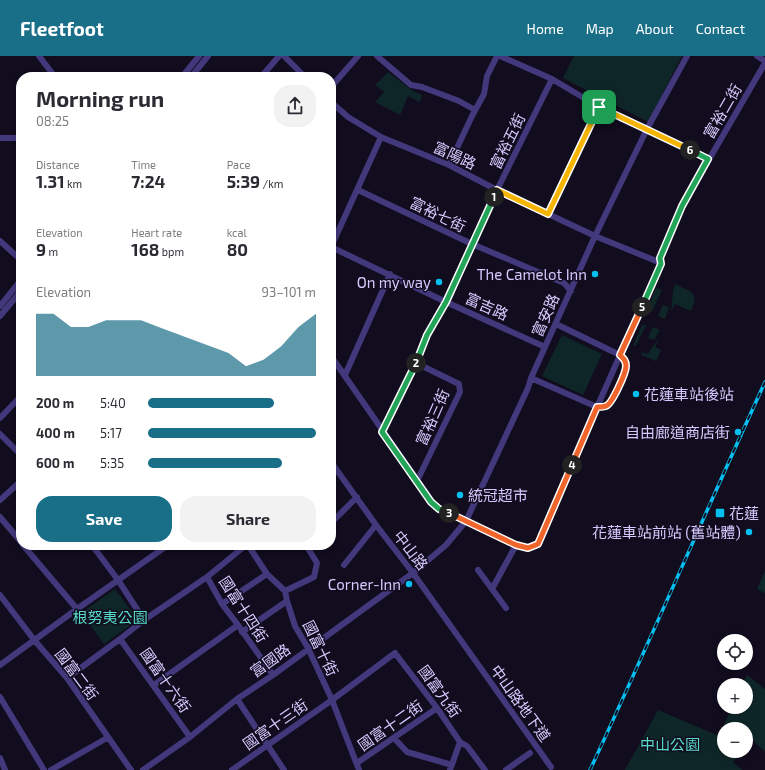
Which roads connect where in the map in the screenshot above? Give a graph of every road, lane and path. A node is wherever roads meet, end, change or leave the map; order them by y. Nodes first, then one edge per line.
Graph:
1 (39, 56) edge
2 (199, 56) edge
3 (208, 56) edge
4 (279, 56) edge
5 (284, 56) edge
6 (358, 56) edge
7 (377, 56) edge
8 (498, 56) edge
9 (687, 56) edge
10 (756, 56) edge
11 (765, 62) edge
12 (51, 72) edge
13 (186, 72) edge
14 (195, 72) edge
15 (265, 72) edge
16 (300, 72) edge
17 (552, 78) junction
18 (336, 82) edge
19 (336, 106) edge
20 (599, 107) junction
21 (475, 110) junction
22 (647, 129) junction
23 (381, 137) junction
24 (0, 138) edge
25 (16, 138) edge
26 (708, 159) junction
27 (449, 165) junction
28 (358, 190) junction
29 (497, 190) junction
30 (548, 214) junction
31 (336, 236) edge
32 (595, 236) junction
33 (0, 241) edge
34 (472, 244) junction
35 (336, 249) edge
36 (16, 255) edge
37 (661, 264) junction
38 (390, 274) junction
39 (16, 286) edge
40 (571, 290) junction
41 (16, 296) edge
42 (446, 302) junction
43 (0, 306) edge
44 (0, 316) edge
45 (556, 324) junction
46 (546, 347) junction
47 (620, 355) junction
48 (336, 363) edge
49 (416, 363) junction
50 (345, 375) junction
51 (531, 378) junction
52 (16, 401) edge
53 (597, 407) junction
54 (0, 418) edge
55 (382, 432) junction
56 (0, 434) edge
57 (16, 450) edge
58 (336, 469) edge
59 (417, 480) junction
60 (16, 486) edge
61 (357, 497) junction
62 (0, 500) edge
63 (0, 517) edge
64 (336, 518) edge
65 (466, 521) junction
66 (376, 525) junction
67 (16, 536) edge
68 (516, 545) junction
69 (28, 550) edge
70 (96, 550) edge
71 (158, 550) edge
72 (241, 550) edge
73 (250, 550) edge
74 (309, 550) edge
75 (344, 565) dead end
76 (478, 570) dead end
77 (413, 573) junction
78 (267, 574) junction
79 (207, 577) junction
80 (118, 580) junction
81 (492, 589) junction
82 (285, 591) junction
83 (0, 595) edge
84 (287, 601) junction
85 (222, 604) junction
86 (506, 608) dead end
87 (77, 609) junction
88 (144, 620) junction
89 (238, 625) junction
90 (242, 632) junction
91 (120, 639) junction
92 (35, 641) junction
93 (308, 648) junction
94 (470, 654) joint
95 (397, 656) joint
96 (0, 665) edge
97 (273, 675) junction
98 (67, 678) junction
99 (154, 685) junction
100 (0, 697) edge
101 (237, 700) junction
102 (332, 700) junction
103 (437, 708) junction
104 (190, 737) junction
105 (107, 738) junction
106 (394, 738) junction
107 (460, 742) junction
108 (267, 745) junction
109 (530, 753) dead end
110 (0, 758) edge
111 (357, 763) junction
112 (550, 767) dead end
113 (451, 768) edge
114 (5, 770) edge
115 (44, 770) edge
116 (51, 770) edge
117 (131, 770) edge
118 (144, 770) edge
119 (232, 770) edge
120 (284, 770) edge
121 (359, 770) edge
122 (485, 770) edge
123 (506, 770) edge

1 - 12 street
2 - 13 street
3 - 14 street
4 - 15 street
5 - 16 street
6 - 18 street
7 - 21 street
8 - 17 street
8 - 21 street
9 - 22 street, 富安路
10 - 11 street
11 - 26 street, 富裕二街
17 - 20 street
17 - 29 street, 富裕五街
19 - 23 street, 富陽路
20 - 22 street
20 - 30 street
21 - 27 street
22 - 26 street
22 - 32 street, 富安路
23 - 27 street, 富陽路
23 - 28 street
24 - 25 street
26 - 37 street, 富裕二街
27 - 29 street, 富陽路
28 - 31 street
28 - 34 street, 富裕七街
29 - 30 street, 富陽路
29 - 34 street, 富裕五街
30 - 32 street, 富陽路
32 - 37 street, 富陽路
32 - 40 street, 富安路
33 - 36 street
34 - 40 street, 富裕七街
34 - 42 street, 富裕五街
35 - 38 street, 富吉路
37 - 47 street, 富裕二街
38 - 42 street, 富吉路
38 - 50 street
39 - 43 street
40 - 45 street, 富安路
41 - 44 street
42 - 46 street, 富吉路
42 - 49 street, 富裕五街
45 - 46 street, 富安路
45 - 47 street
46 - 51 street, 富安路
47 - 53 street, 富裕二街
47 - 53 street
48 - 50 street
49 - 55 street, 富裕五街
49 - 59 street, 富裕三街
50 - 55 street
51 - 53 street
51 - 65 street, 富安路
52 - 54 street
53 - 68 street, 富裕二街
55 - 59 street
56 - 57 street
58 - 61 street, 中山路
59 - 65 street
60 - 62 street
61 - 64 street
61 - 66 street, 中山路
63 - 67 street
65 - 68 street
65 - 77 street, 富安路
66 - 75 street
66 - 77 street, 中山路
68 - 81 street
69 - 87 street
70 - 80 street
71 - 80 street
72 - 79 street
73 - 78 street
74 - 82 street
76 - 81 street
77 - 93 street, 富國路
77 - 94 street, 中山路
78 - 82 street
78 - 85 street
79 - 85 street, 國富十四街
79 - 88 street
80 - 87 street
80 - 88 street
81 - 86 street
82 - 84 street, 國富十街
83 - 92 street, 國富二街
84 - 90 street
84 - 93 street, 國富十街
85 - 89 street, 國富十四街
87 - 92 street
88 - 91 street
89 - 90 street, 國富十四街
89 - 99 street
90 - 97 street, 國富十四街
91 - 98 street
91 - 99 street, 國富十六街
92 - 96 street
92 - 98 street, 國富二街
93 - 97 street, 富國路
93 - 102 street, 國富十街
94 - 112 street, 中山路地下道
95 - 102 street, 國富十三街
95 - 103 street, 國富九街
97 - 101 street, 富國路
98 - 105 street, 國富二街
99 - 104 street, 國富十六街
100 - 115 street
101 - 104 street, 富國路
101 - 108 street
102 - 108 street, 國富十三街
102 - 111 street, 國富十街
103 - 106 street, 國富十二街
103 - 107 street, 國富九街
104 - 118 street, 富國路
105 - 116 street
105 - 117 street, 國富二街
106 - 111 street, 國富十二街
106 - 113 street
107 - 113 street
107 - 122 street, 國富九街
108 - 119 street, 國富十三街
108 - 120 street
109 - 123 street
110 - 114 street
111 - 121 street, 國富十街

